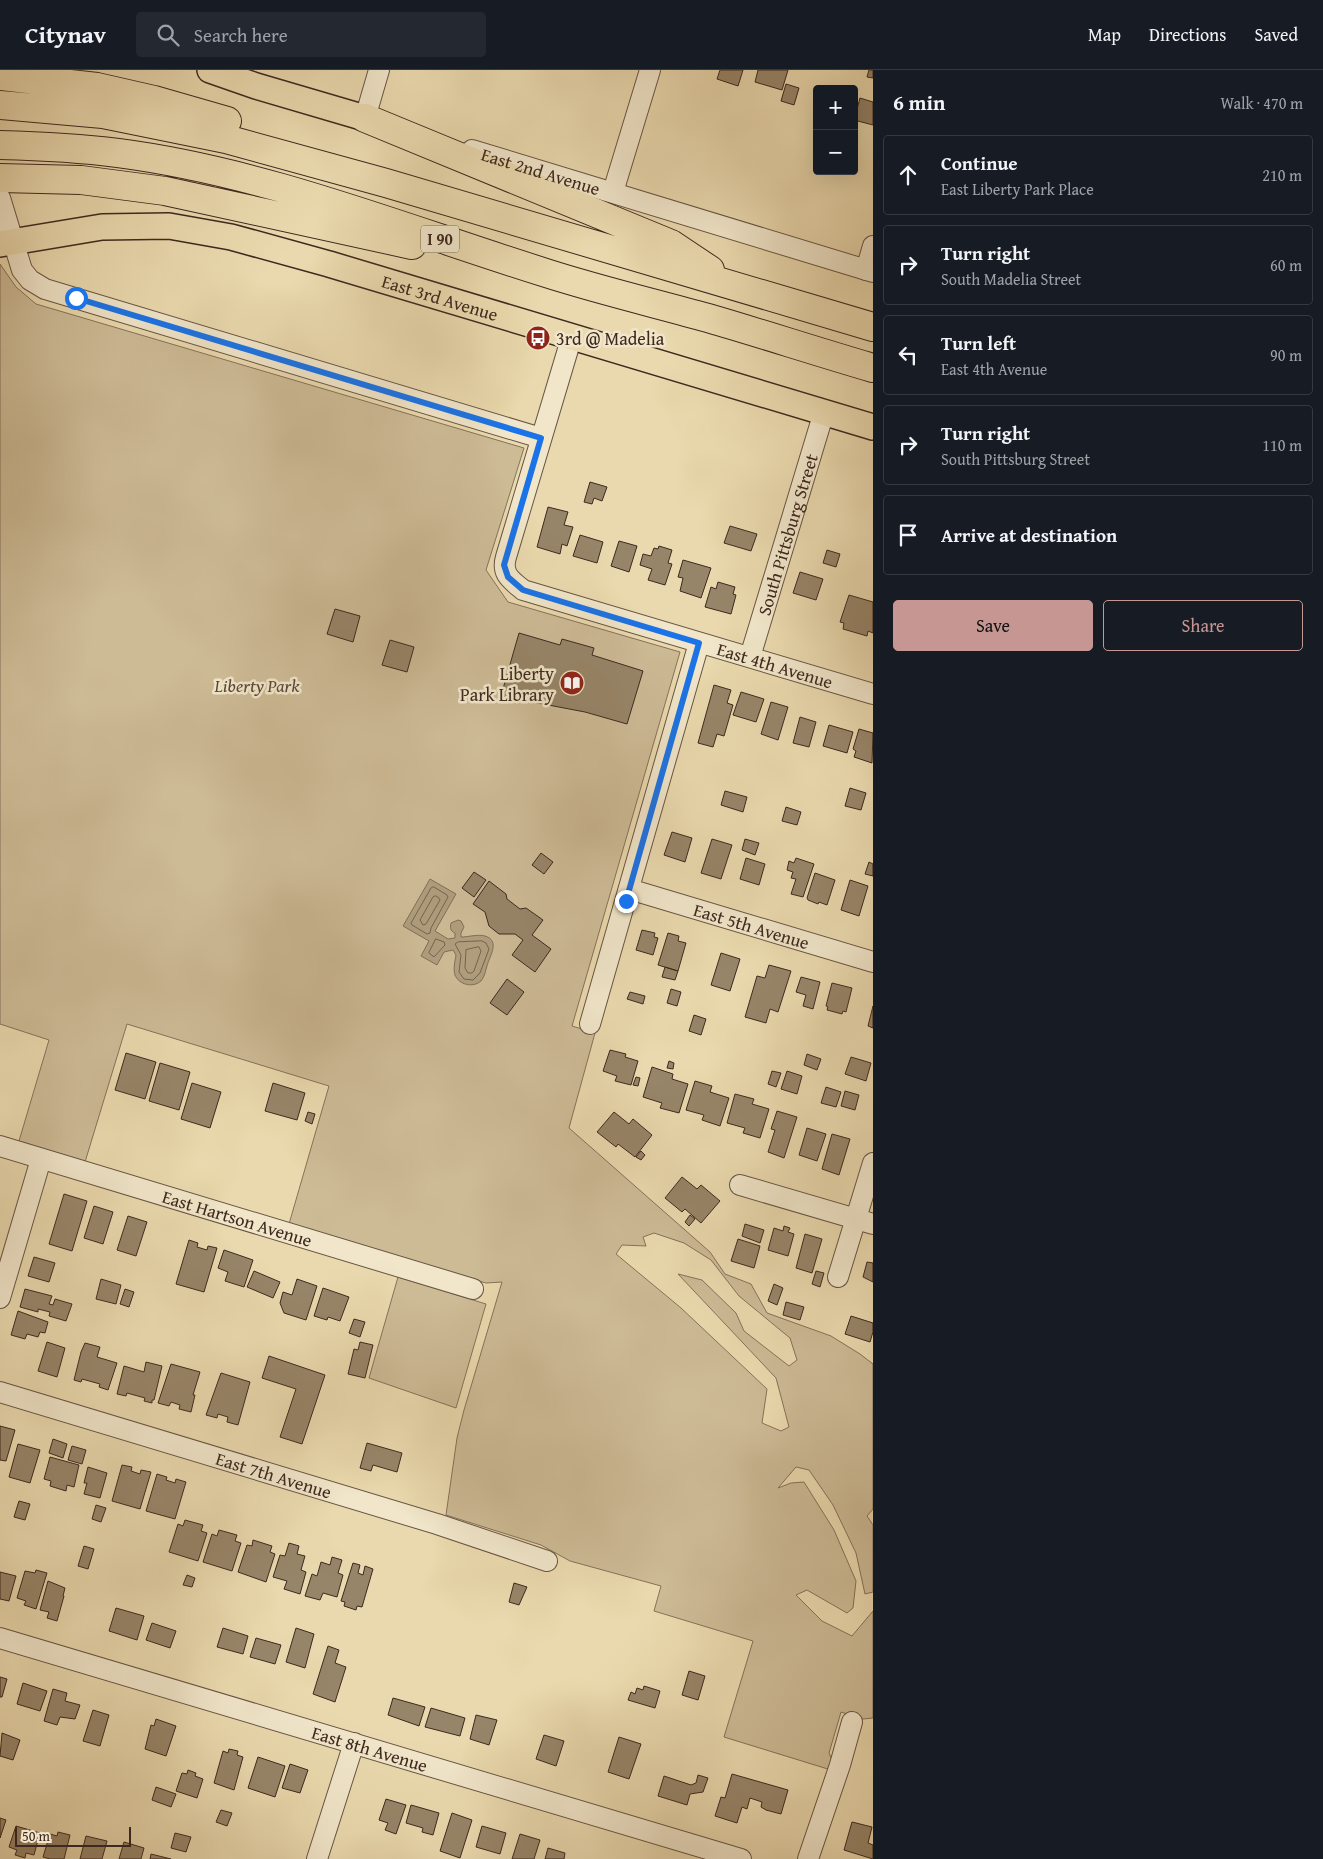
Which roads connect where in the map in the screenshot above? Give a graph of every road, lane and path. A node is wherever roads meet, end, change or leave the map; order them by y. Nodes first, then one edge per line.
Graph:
1 (210, 70) edge
2 (379, 70) edge
3 (650, 70) edge
4 (0, 76) edge
5 (0, 105) edge
6 (365, 118) junction
7 (0, 145) edge
8 (0, 178) edge
9 (386, 183) junction
10 (613, 192) junction
11 (0, 198) edge
12 (6, 243) edge
13 (873, 246) edge
14 (869, 271) edge
15 (548, 274) junction
16 (732, 285) junction
17 (873, 327) edge
18 (572, 336) junction
19 (873, 368) edge
20 (824, 412) junction
21 (873, 426) edge
22 (541, 438) junction
23 (699, 643) junction
24 (750, 657) junction
25 (873, 694) edge
26 (629, 889) junction
27 (873, 962) edge
28 (590, 1024) dead end
29 (0, 1146) edge
30 (41, 1159) junction
31 (873, 1163) edge
32 (740, 1185) dead end
33 (864, 1222) edge
34 (838, 1277) dead end
35 (473, 1290) dead end
36 (0, 1298) edge
37 (0, 1392) edge
38 (547, 1561) dead end
39 (0, 1638) edge
40 (852, 1722) dead end
41 (354, 1743) junction
42 (317, 1859) edge
43 (741, 1859) edge
44 (808, 1859) edge

1 - 6 main road, East 2nd Avenue
2 - 6 street
3 - 10 street
4 - 9 highway
5 - 9 highway, I 90
6 - 10 street, East 2nd Avenue
6 - 16 highway
7 - 15 highway, I 90
8 - 15 highway
9 - 16 highway, I 90
10 - 14 street, East 2nd Avenue
11 - 12 street
12 - 18 main road, East 3rd Avenue
12 - 22 street
13 - 14 street
15 - 19 highway, I 90
16 - 17 highway, I 90
18 - 20 main road, East 3rd Avenue
18 - 22 street
20 - 21 main road, East 3rd Avenue
20 - 24 street, South Pittsburg Street
22 - 23 street, East 4th Avenue
23 - 24 street, East 4th Avenue
23 - 26 street
24 - 25 street, East 4th Avenue
26 - 27 street, East 5th Avenue
26 - 28 street
29 - 30 street, East Hartson Avenue
30 - 35 street, East Hartson Avenue
30 - 36 street
31 - 33 street
32 - 33 street
33 - 34 street
37 - 38 street, East 7th Avenue
39 - 41 street, East 8th Avenue
40 - 44 street
41 - 42 street
41 - 43 street, East 8th Avenue

